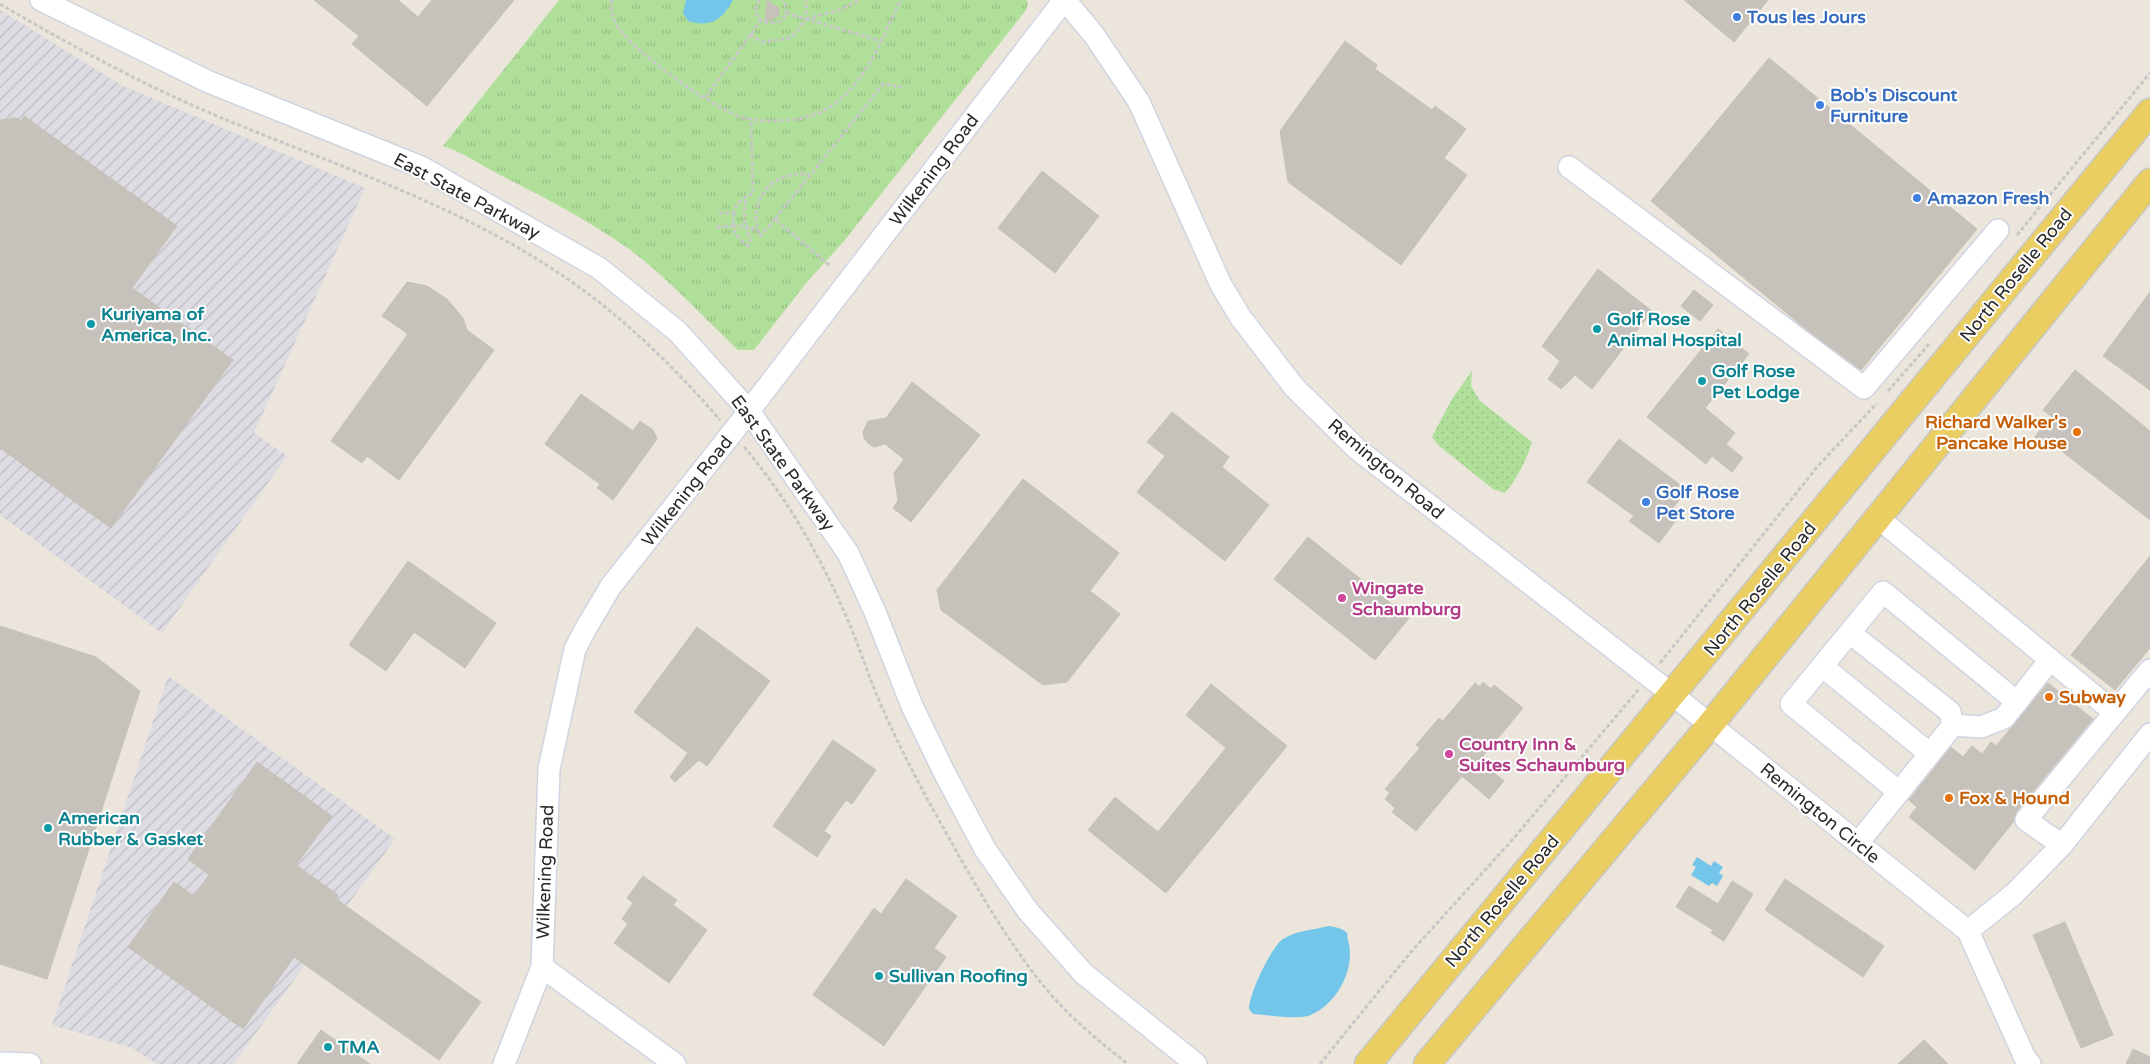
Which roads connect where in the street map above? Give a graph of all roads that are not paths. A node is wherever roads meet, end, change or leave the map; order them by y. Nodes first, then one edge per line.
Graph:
1 (40, 0) edge
2 (1065, 0) edge
3 (2150, 112) edge
4 (1569, 167) dead end
5 (2150, 182) edge
6 (1998, 230) dead end
7 (749, 411) junction
8 (1877, 517) junction
9 (1850, 633) junction
10 (2050, 660) junction
11 (1822, 666) junction
12 (2150, 670) edge
13 (1673, 694) junction
14 (2017, 702) junction
15 (2115, 713) junction
16 (1710, 725) junction
17 (1953, 725) junction
18 (2150, 734) edge
19 (1930, 754) junction
20 (1899, 792) junction
21 (1858, 843) junction
22 (2062, 845) junction
23 (1968, 931) junction
24 (542, 967) junction
25 (0, 1063) edge
26 (30, 1064) edge
27 (504, 1064) edge
28 (676, 1064) edge
29 (1196, 1064) edge
30 (1368, 1064) edge
31 (1427, 1064) edge
32 (2030, 1064) edge

1 - 7 street, East State Parkway
2 - 7 street, Wilkening Road
2 - 13 street, Remington Road
3 - 13 main road, North Roselle Road
4 - 6 street
5 - 8 main road
7 - 24 street, Wilkening Road
7 - 29 street, East State Parkway
8 - 10 street
8 - 16 main road
9 - 11 street
9 - 14 street
9 - 17 street
10 - 14 street
10 - 15 street
11 - 19 street
11 - 20 street
12 - 15 street
13 - 16 street, Remington Circle
13 - 30 main road, North Roselle Road
14 - 17 street
15 - 22 street
16 - 21 street, Remington Circle
16 - 31 main road
17 - 19 street
18 - 22 street
19 - 20 street
20 - 21 street
21 - 23 street, Remington Circle
22 - 23 street
23 - 32 street, Remington Circle
24 - 27 street, Wilkening Road
24 - 28 street
25 - 26 street

